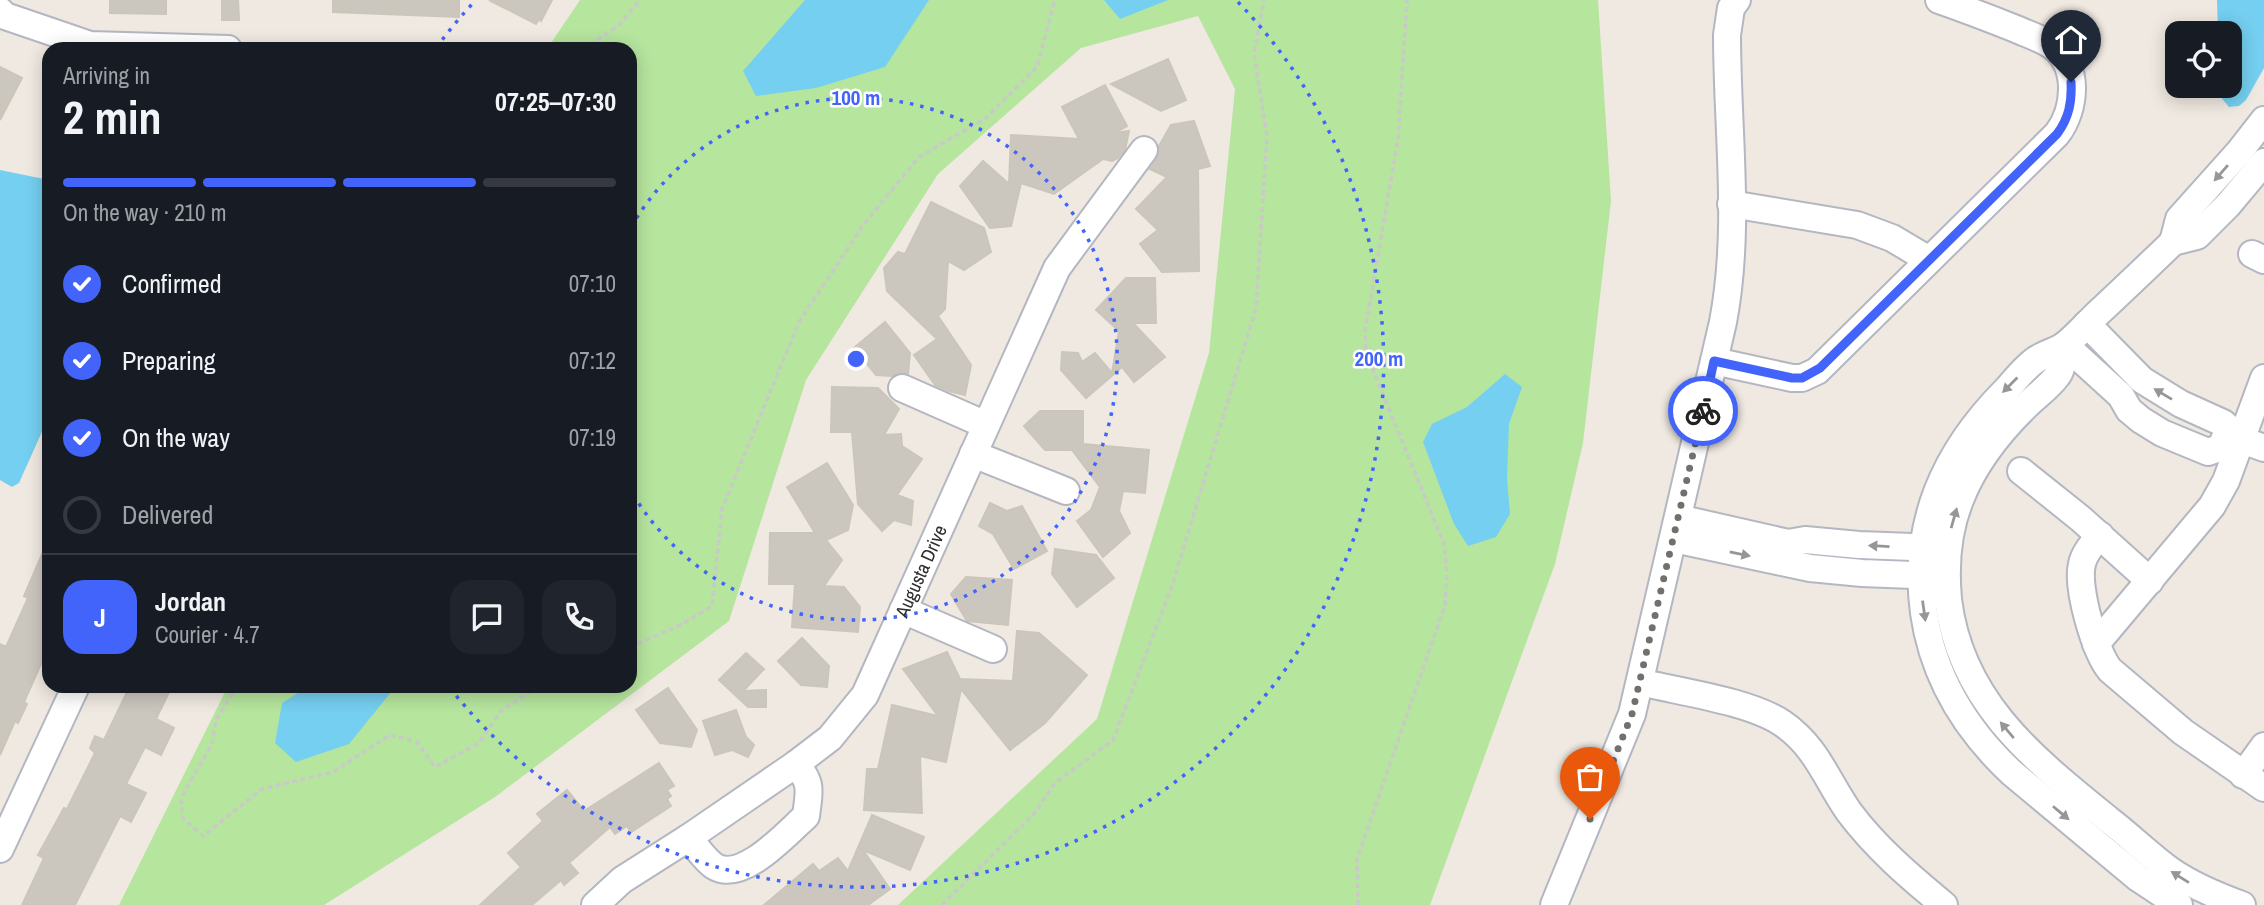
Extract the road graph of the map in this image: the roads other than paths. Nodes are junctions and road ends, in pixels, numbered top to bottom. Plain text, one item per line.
1 (1737, 0) edge
2 (1939, 0) edge
3 (0, 11) edge
4 (81, 42) edge
5 (2264, 120) edge
6 (1144, 150) dead end
7 (2264, 162) edge
8 (1731, 204) junction
9 (2173, 242) junction
10 (1929, 260) junction
11 (2087, 324) junction
12 (2065, 345) junction
13 (1714, 361) junction
14 (2264, 378) edge
15 (902, 388) dead end
16 (2121, 396) junction
17 (2192, 421) junction
18 (986, 425) junction
19 (2253, 444) edge
20 (973, 454) junction
21 (2021, 471) dead end
22 (1066, 491) dead end
23 (1678, 521) junction
24 (2100, 536) junction
25 (1935, 548) junction
26 (1934, 576) junction
27 (2150, 582) junction
28 (903, 610) junction
29 (2096, 644) junction
30 (993, 649) dead end
31 (1640, 682) junction
32 (73, 693) edge
33 (2264, 746) edge
34 (796, 764) junction
35 (2254, 781) edge
36 (688, 838) junction
37 (0, 849) edge
38 (595, 905) edge
39 (1554, 905) edge
40 (1944, 905) edge
41 (2179, 905) edge
42 (2242, 905) edge

1 - 8 street
2 - 10 street
3 - 4 street
5 -> 9 street
6 - 18 street, Augusta Drive
7 - 9 street
8 - 10 street
8 - 13 street
9 - 11 street
10 - 13 street
11 - 12 street
17 -> 11 street
12 - 16 street
12 - 25 street
13 - 23 street
14 - 19 street
15 - 18 street
16 - 17 street
16 - 19 street
17 - 19 street
18 - 20 street, Augusta Drive
19 - 27 street
20 - 22 street
20 - 28 street, Augusta Drive
21 - 24 street
25 -> 23 street
23 -> 26 street
23 - 31 street
24 - 27 street
24 - 29 street
25 - 26 street
26 -> 41 street
42 -> 26 street
27 - 29 street
28 - 30 street
28 - 34 street, Augusta Drive
29 - 35 street
31 - 39 street
31 - 40 street
32 - 37 street
33 - 35 street
34 - 36 street, Augusta Drive
34 - 36 street
36 - 38 street, Augusta Drive

